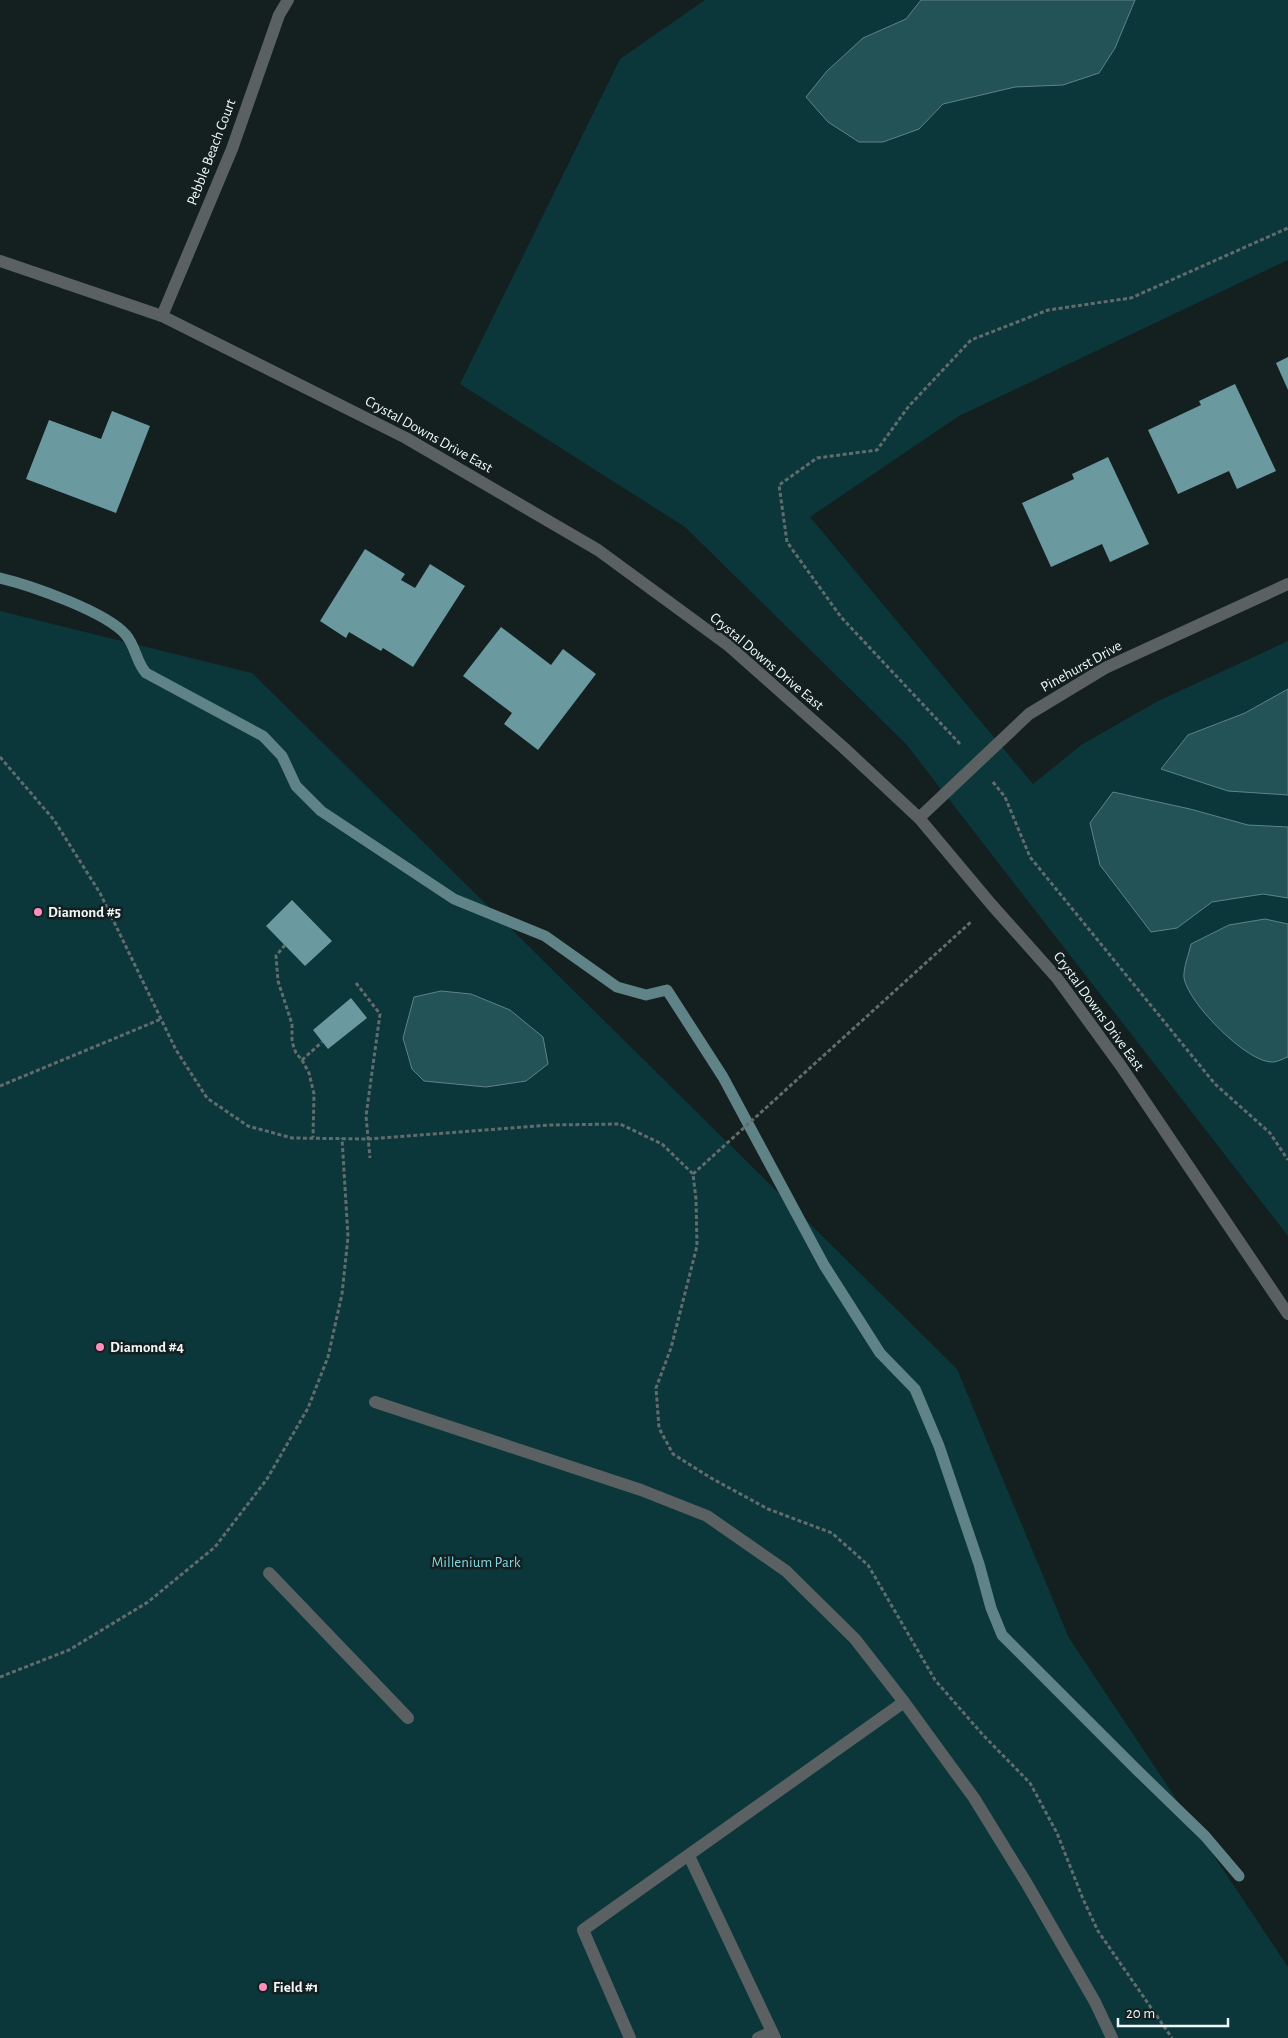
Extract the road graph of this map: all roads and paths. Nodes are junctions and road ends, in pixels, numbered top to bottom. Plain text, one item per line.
1 (288, 0) edge
2 (1288, 228) edge
3 (0, 261) edge
4 (162, 316) junction
5 (1288, 584) edge
6 (0, 757) edge
7 (978, 763) junction
8 (919, 818) junction
9 (991, 904) junction
10 (285, 945) dead end
11 (356, 983) dead end
12 (161, 1020) junction
13 (322, 1042) dead end
14 (302, 1060) junction
15 (0, 1086) edge
16 (313, 1138) junction
17 (342, 1138) junction
18 (368, 1139) junction
19 (370, 1158) dead end
20 (1288, 1160) edge
21 (693, 1174) junction
22 (1288, 1314) edge
23 (375, 1402) dead end
24 (269, 1573) dead end
25 (0, 1677) edge
26 (904, 1702) junction
27 (408, 1718) dead end
28 (689, 1856) junction
29 (773, 2035) edge
30 (630, 2038) edge
31 (758, 2038) edge
32 (1112, 2038) edge
33 (1172, 2038) edge

1 - 4 street, Pebble Beach Court
2 - 7 path
3 - 4 street, Crystal Downs Drive East
4 - 8 street, Crystal Downs Drive East
5 - 7 street, Pinehurst Drive
6 - 12 path
7 - 8 street, Pinehurst Drive
7 - 20 path
8 - 9 street, Crystal Downs Drive East
9 - 21 path
9 - 22 street, Crystal Downs Drive East
10 - 14 path
11 - 18 path
12 - 15 path
12 - 16 path
13 - 14 path
14 - 16 path
16 - 17 path
17 - 18 path
17 - 25 path
18 - 19 path
18 - 21 path
21 - 33 path
23 - 26 street
24 - 27 street
26 - 28 street
26 - 32 street
28 - 29 street
28 - 30 street
29 - 31 street

